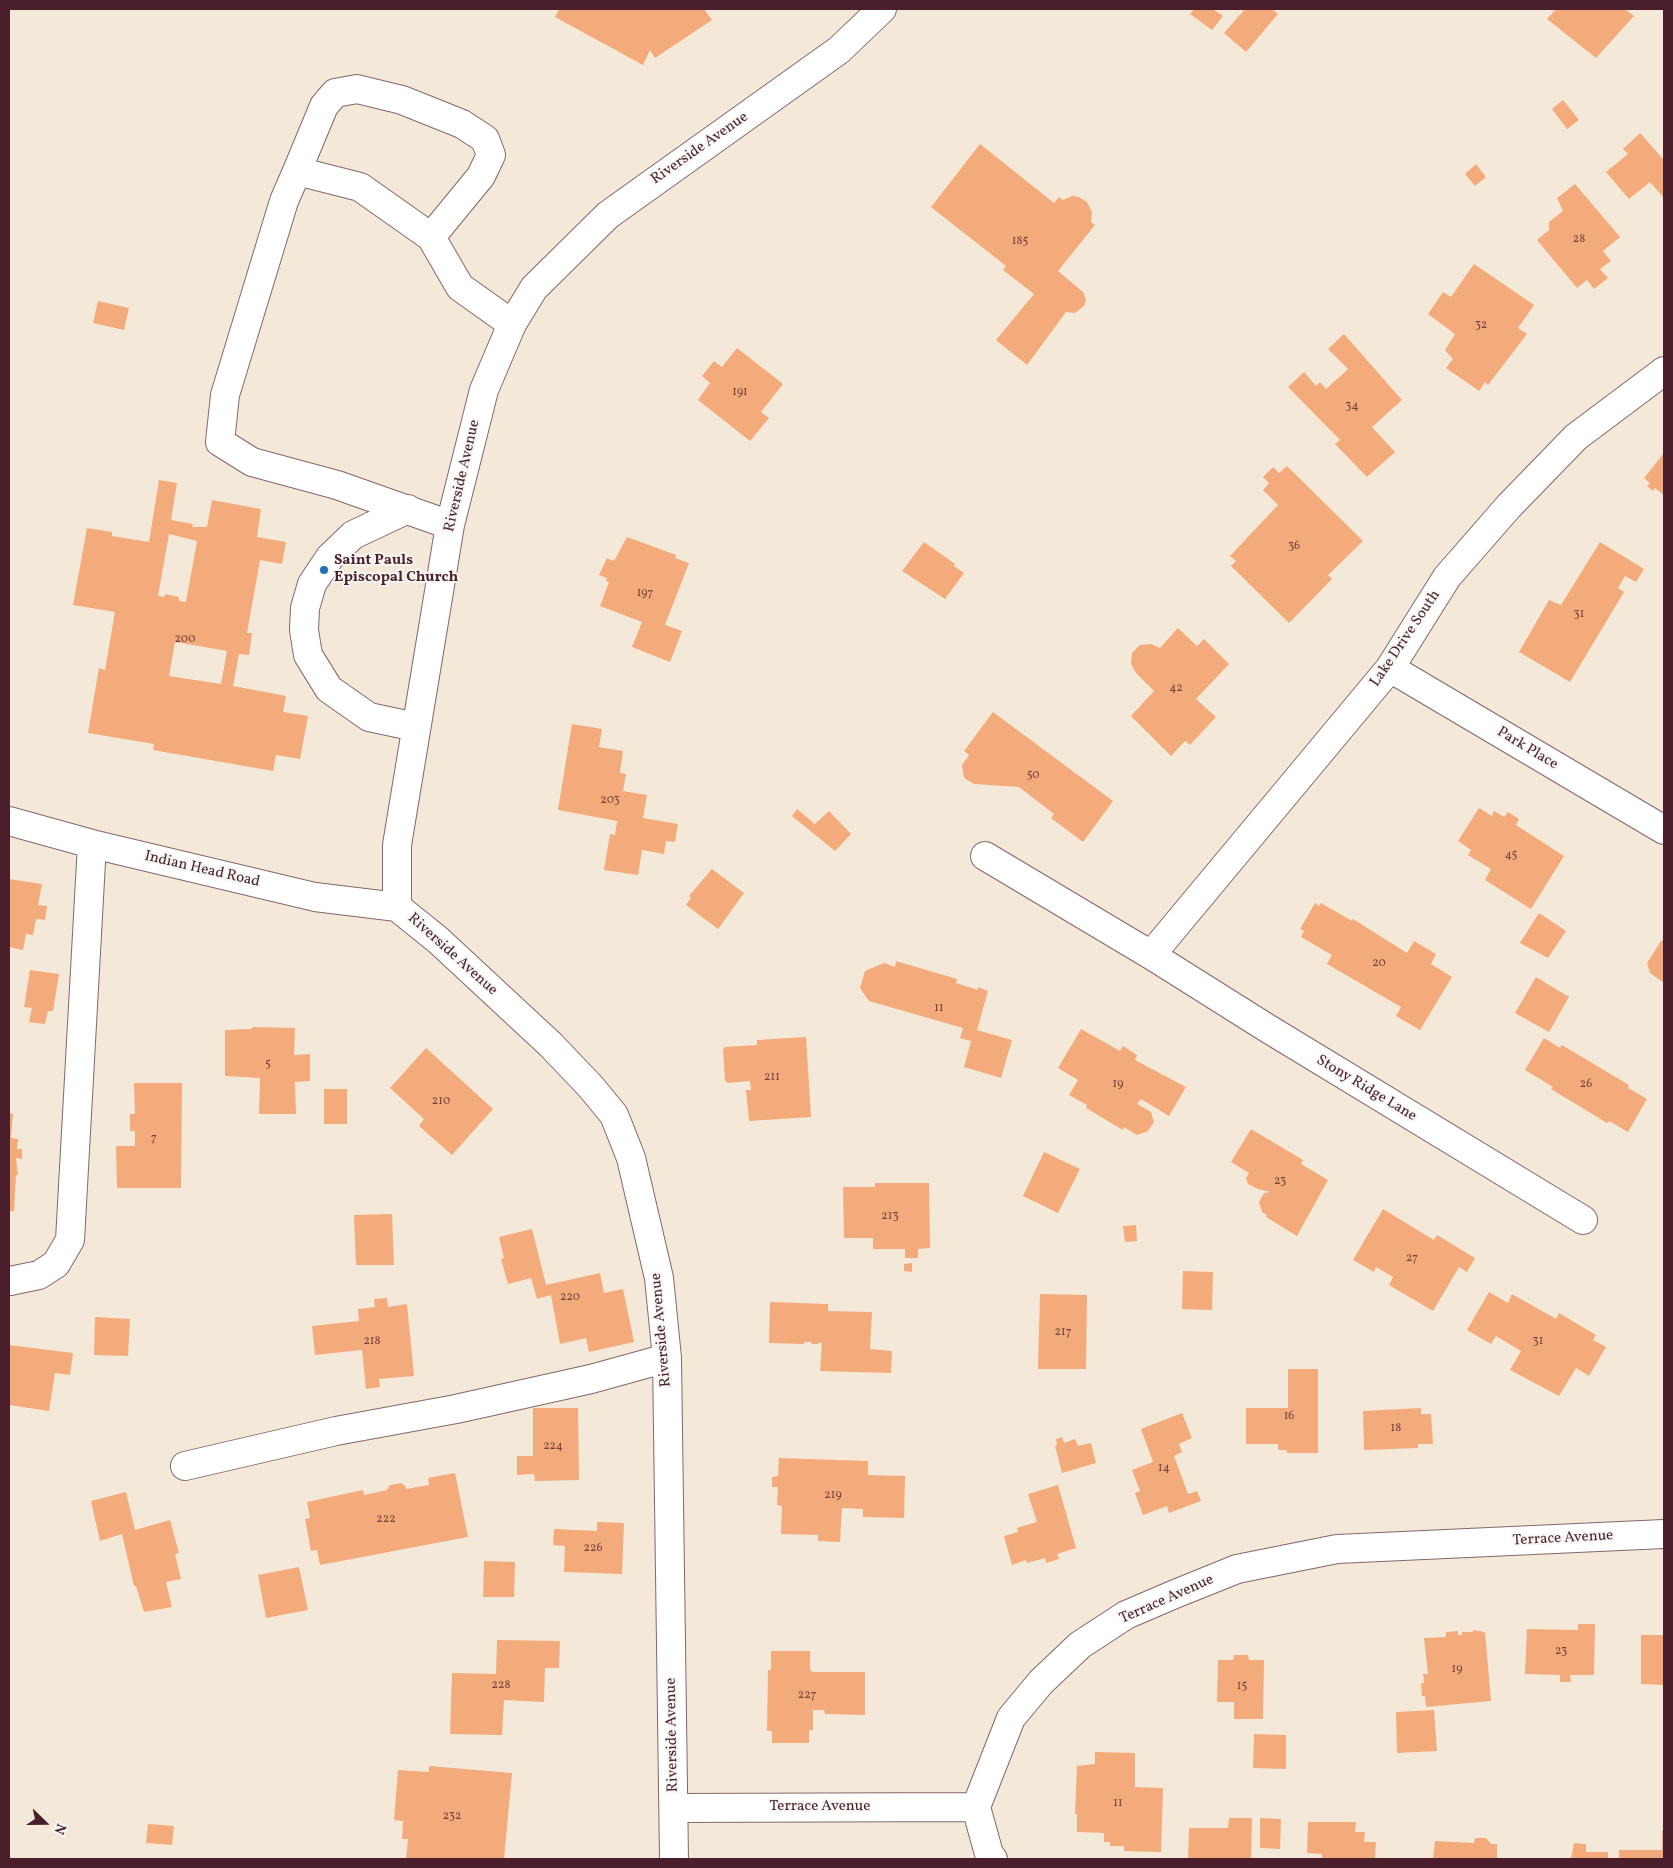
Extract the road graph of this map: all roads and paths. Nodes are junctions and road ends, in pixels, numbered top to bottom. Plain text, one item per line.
1 (882, 9) edge
2 (297, 171) junction
3 (431, 237) junction
4 (512, 324) junction
5 (1664, 372) edge
6 (408, 510) junction
7 (450, 525) junction
8 (1390, 668) junction
9 (416, 727) junction
10 (9, 821) edge
11 (1664, 830) edge
12 (92, 844) junction
13 (985, 856) dead end
14 (397, 907) junction
15 (1151, 955) junction
16 (1583, 1220) dead end
17 (10, 1281) dead end
18 (667, 1358) junction
19 (186, 1466) dead end
20 (1664, 1534) edge
21 (976, 1807) junction
22 (674, 1808) junction
23 (674, 1859) edge
24 (993, 1859) edge

1 - 4 street, Riverside Avenue
2 - 3 street
2 - 3 street
2 - 6 street
3 - 4 street
4 - 7 street, Riverside Avenue
5 - 8 street, Lake Drive South
6 - 7 street
6 - 9 street
7 - 9 street, Riverside Avenue
8 - 11 street, Park Place
8 - 15 street, Lake Drive South
9 - 14 street, Riverside Avenue
10 - 12 street, Indian Head Road
12 - 14 street, Indian Head Road
12 - 17 street
13 - 15 street, Stony Ridge Lane
14 - 18 street, Riverside Avenue
15 - 16 street, Stony Ridge Lane
18 - 19 street
18 - 22 street, Riverside Avenue
20 - 21 street, Terrace Avenue
21 - 22 street, Terrace Avenue
21 - 24 street
22 - 23 street, Riverside Avenue

